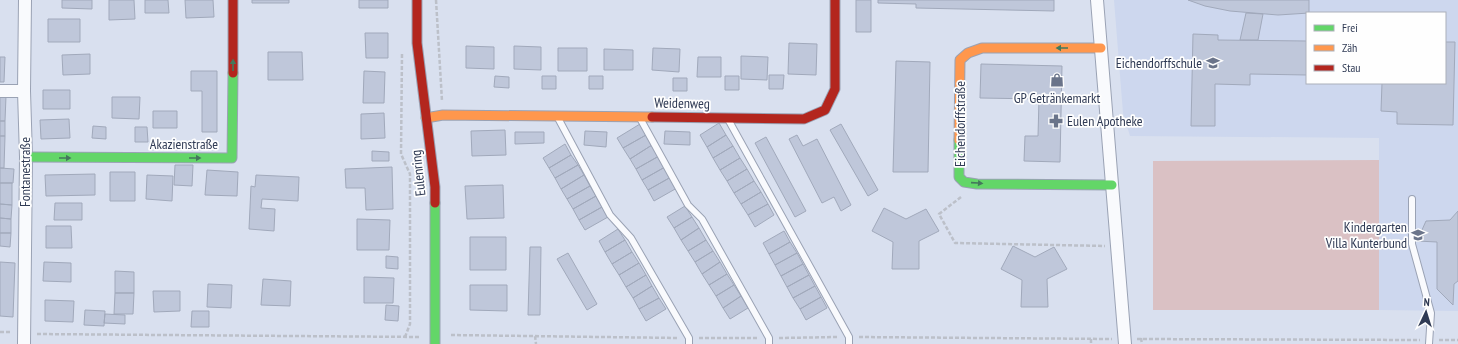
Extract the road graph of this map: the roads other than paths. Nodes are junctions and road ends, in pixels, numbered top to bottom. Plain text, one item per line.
1 (25, 0) edge
2 (233, 0) edge
3 (417, 0) edge
4 (835, 0) edge
5 (1097, 0) edge
6 (1100, 48) junction
7 (24, 91) junction
8 (0, 92) edge
9 (557, 117) junction
10 (640, 117) junction
11 (426, 118) junction
12 (728, 118) junction
13 (26, 157) junction
14 (1112, 185) junction
15 (1412, 199) dead end
16 (24, 339) edge
17 (435, 340) edge
18 (689, 341) edge
19 (769, 341) edge
20 (849, 341) edge
21 (1429, 342) edge
22 (1125, 344) edge

1 - 7 street, Fontanestraße
13 -> 2 street, Akazienstraße
3 - 11 street, Eulenring
4 - 12 street, Weidenweg
5 - 6 street
6 - 14 street
6 -> 14 street, Eichendorffstraße
7 - 8 street
7 - 13 street, Fontanestraße
9 - 10 street, Weidenweg
9 - 11 street, Weidenweg
9 - 18 lane
10 - 12 street, Weidenweg
10 - 19 lane
11 - 17 street, Eulenring
12 - 20 lane
13 - 16 street, Fontanestraße
14 - 22 street
15 - 21 lane

